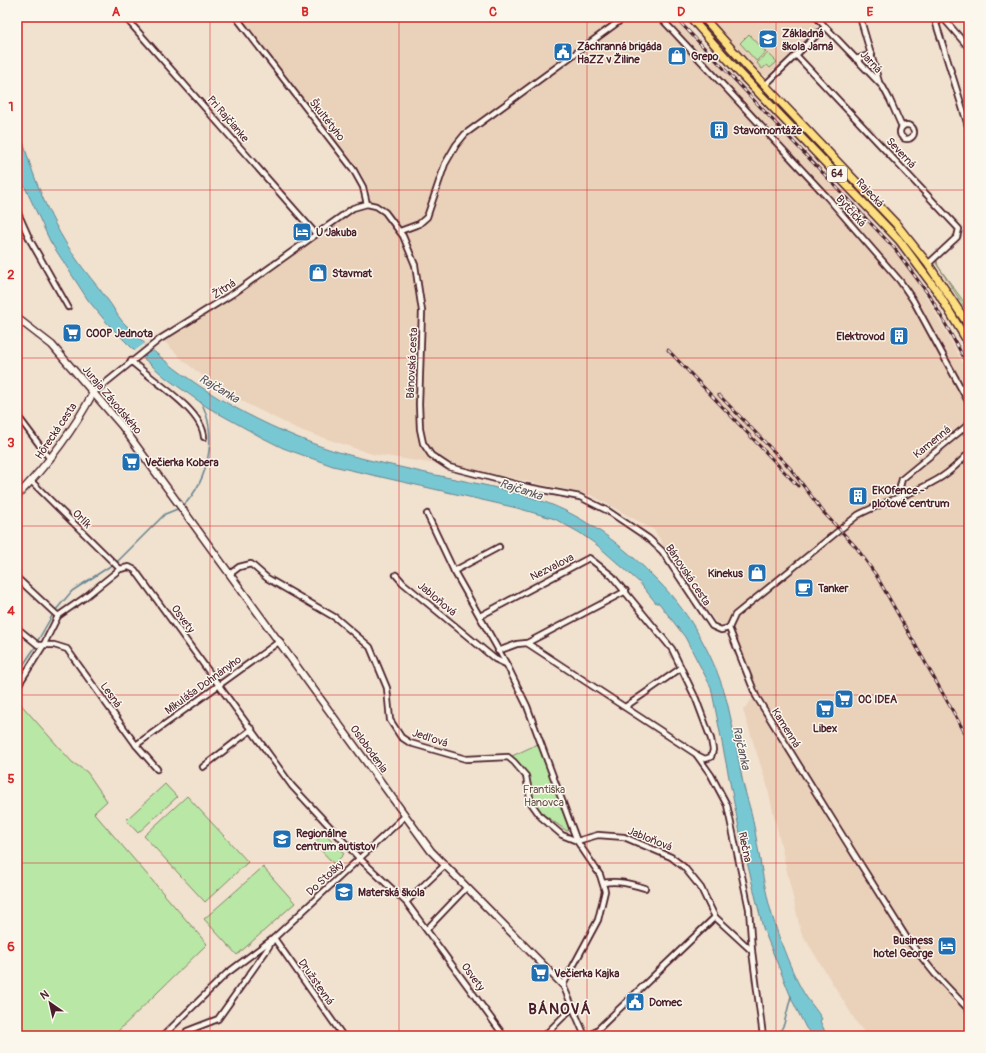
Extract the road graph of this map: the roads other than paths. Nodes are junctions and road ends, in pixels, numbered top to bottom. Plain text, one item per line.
1 (125, 17) edge
2 (236, 17) edge
3 (624, 17) edge
4 (660, 17) edge
5 (690, 17) edge
6 (703, 17) edge
7 (816, 17) edge
8 (860, 17) edge
9 (946, 18) edge
10 (935, 20) edge
11 (825, 27) junction
12 (969, 48) edge
13 (872, 54) junction
14 (796, 55) junction
15 (856, 59) junction
16 (879, 84) junction
17 (764, 85) junction
18 (902, 127) dead end
19 (969, 129) edge
20 (367, 204) junction
21 (17, 211) edge
22 (400, 231) junction
23 (316, 234) junction
24 (928, 264) junction
25 (68, 307) dead end
26 (17, 318) edge
27 (968, 324) edge
28 (969, 344) edge
29 (133, 360) junction
30 (93, 393) junction
31 (969, 403) edge
32 (17, 415) edge
33 (969, 424) edge
34 (204, 437) dead end
35 (969, 453) edge
36 (50, 459) junction
37 (31, 481) junction
38 (902, 495) junction
39 (17, 496) edge
40 (182, 507) joint
41 (427, 514) dead end
42 (499, 547) dead end
43 (116, 565) junction
44 (454, 571) junction
45 (230, 574) junction
46 (396, 574) dead end
47 (17, 578) edge
48 (626, 591) junction
49 (55, 613) junction
50 (480, 616) junction
51 (17, 628) edge
52 (729, 628) junction
53 (280, 641) junction
54 (527, 643) junction
55 (38, 645) junction
56 (498, 651) junction
57 (507, 665) junction
58 (681, 668) junction
59 (220, 684) junction
60 (17, 687) edge
61 (625, 708) junction
62 (252, 730) junction
63 (136, 745) junction
64 (696, 754) junction
65 (203, 767) dead end
66 (157, 770) dead end
67 (405, 816) junction
68 (577, 841) junction
69 (359, 858) junction
70 (444, 866) junction
71 (603, 883) junction
72 (466, 888) junction
73 (645, 888) dead end
74 (406, 902) junction
75 (715, 917) junction
76 (427, 928) junction
77 (274, 938) junction
78 (752, 951) junction
79 (563, 985) junction
80 (572, 1008) junction
81 (969, 1010) edge
82 (187, 1031) dead end
83 (163, 1036) edge
84 (343, 1036) edge
85 (504, 1036) edge
86 (544, 1036) edge
87 (585, 1036) edge
88 (591, 1036) edge
89 (763, 1036) edge

1 - 23 street, Pri Rajčianke
2 - 20 street, Škultétyho
3 - 22 street
4 - 31 street, Bytčická
5 - 28 main road, Rajecká / 64
6 - 17 main road, Rajecká / 64
7 - 11 street, Jarná
8 - 13 street
9 - 10 street
9 - 12 street
10 - 19 street
11 - 14 street
11 - 15 street, Jarná
13 - 15 street
13 - 16 street
14 - 17 street
14 - 24 street, Severná
15 - 16 street, Jarná
16 - 18 street, Jarná
17 - 24 main road, Rajecká / 64
20 - 22 street
20 - 23 street, Žitná
21 - 25 street
22 - 52 street, Bánovská cesta
23 - 29 street, Žitná
24 - 27 main road, Rajecká / 64
26 - 30 street, Juraja Závodského
29 - 30 street, Žitná
29 - 34 street
30 - 36 street, Hôrecká cesta
30 - 40 street, Juraja Závodského
32 - 36 street
33 - 38 street, Kamenná
35 - 38 street
36 - 37 street, Hôrecká cesta
37 - 39 street, Hôrecká cesta
37 - 43 street, Orlík
38 - 52 street
40 - 45 street, Oslobodenia
41 - 44 street, Jabloňová
42 - 44 street
43 - 49 street
43 - 59 street, Osvety
44 - 50 street, Jabloňová
45 - 53 street, Oslobodenia
45 - 68 street, Jedľová
46 - 57 street, Jabloňová
47 - 49 street
48 - 50 street, Nezvalova
48 - 54 street
48 - 58 street
49 - 55 street
50 - 56 street, Jabloňová
51 - 55 street
52 - 81 street, Kamenná
53 - 59 street, Mikuláša Dohnányho
53 - 67 street, Oslobodenia
54 - 56 street
54 - 61 street, Riečna
55 - 60 street
55 - 63 street, Lesná
56 - 57 street, Jabloňová
57 - 68 street, Jabloňová
58 - 61 street
58 - 64 street
59 - 62 street, Osvety
59 - 63 street, Mikuláša Dohnányho
61 - 64 street, Riečna
62 - 65 street
62 - 69 street, Osvety
63 - 66 street, Lesná
64 - 78 street, Riečna
67 - 69 street, Do Stošky
67 - 70 street, Oslobodenia
68 - 71 street
68 - 75 street, Jabloňová
69 - 74 street, Osvety
69 - 77 street, Do Stošky
70 - 72 street, Oslobodenia
70 - 74 street
71 - 73 street
71 - 79 street
72 - 76 street
72 - 79 street, Oslobodenia
74 - 76 street, Osvety
75 - 78 street, Jabloňová
75 - 88 street
76 - 85 street, Osvety
77 - 82 street, Do Stošky
77 - 83 street, Do Stošky
77 - 84 street, Družstevná
78 - 89 street
79 - 80 street
80 - 86 street
80 - 87 street

